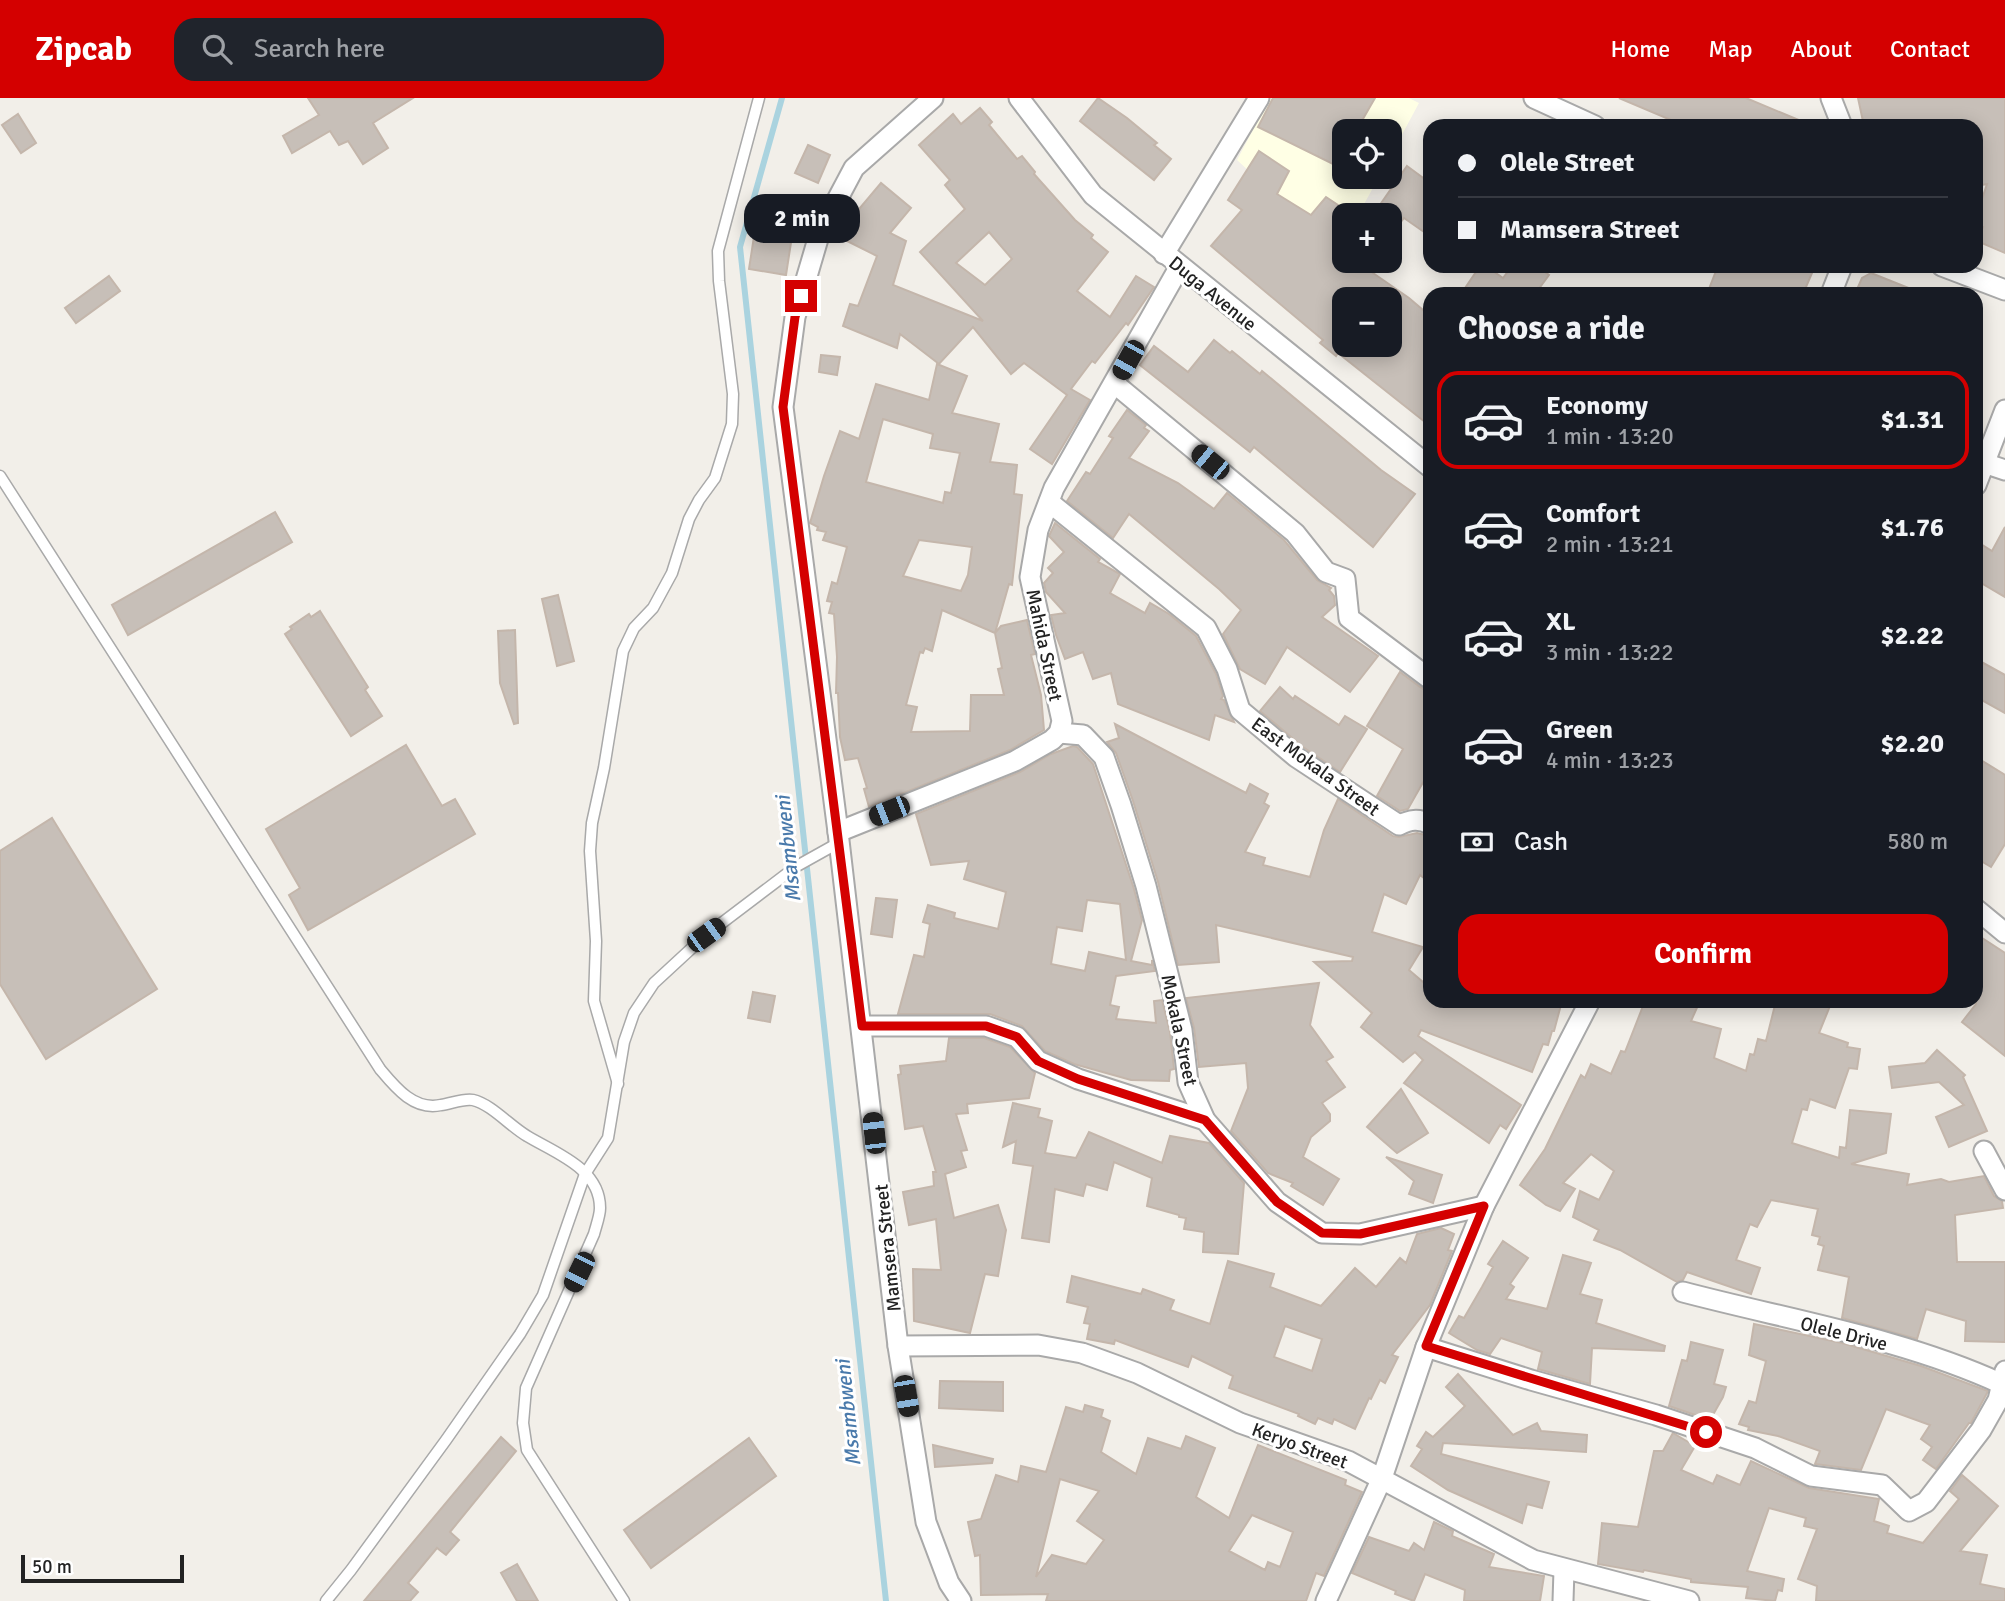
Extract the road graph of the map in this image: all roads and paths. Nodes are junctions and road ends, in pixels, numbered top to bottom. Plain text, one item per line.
1 (760, 98) edge
2 (933, 98) edge
3 (1019, 98) edge
4 (1259, 98) edge
5 (1534, 98) edge
6 (1831, 98) edge
7 (1580, 119) edge
8 (1839, 119) edge
9 (1164, 254) junction
10 (1180, 266) junction
11 (1960, 273) edge
12 (2005, 290) edge
13 (1115, 384) junction
14 (2005, 410) edge
15 (1423, 461) edge
16 (1984, 463) joint
17 (2005, 470) edge
18 (0, 476) edge
19 (1049, 502) junction
20 (1423, 674) edge
21 (1059, 733) junction
22 (1423, 820) edge
23 (839, 837) junction
24 (1983, 915) edge
25 (2005, 933) edge
26 (1586, 1008) edge
27 (862, 1026) junction
28 (618, 1084) junction
29 (1205, 1120) junction
30 (1984, 1151) dead end
31 (585, 1174) junction
32 (2005, 1189) edge
33 (1484, 1206) junction
34 (1683, 1292) dead end
35 (898, 1346) junction
36 (1426, 1346) junction
37 (2004, 1378) edge
38 (1382, 1478) junction
39 (1564, 1570) junction
40 (326, 1601) edge
41 (624, 1601) edge
42 (961, 1601) edge
43 (1325, 1601) edge
44 (1563, 1601) edge
45 (1689, 1601) edge

1 - 28 lane
2 - 23 street, Mamsera Street
3 - 9 street, Duga Avenue
4 - 9 street
5 - 7 street
6 - 8 street
9 - 10 street, Duga Avenue
10 - 13 street, Mahida Street
10 - 15 street, Duga Avenue
11 - 12 street
13 - 19 street, Mahida Street
13 - 20 street
14 - 16 street
16 - 17 street
18 - 31 lane
19 - 21 street, Mahida Street
19 - 22 street, East Mokala Street
21 - 23 street
21 - 29 street, Mokala Street
23 - 27 street, Mamsera Street
23 - 28 lane
24 - 25 street
26 - 33 street
27 - 29 street
27 - 35 street, Mamsera Street
28 - 31 lane
29 - 33 street, Mokala Street
30 - 32 street
31 - 40 lane
31 - 41 lane
33 - 36 street
34 - 37 street, Olele Drive
35 - 38 street, Keryo Street
35 - 42 street, Mamsera Street
36 - 37 street
36 - 38 street
38 - 39 street, Keryo Street
38 - 43 street
39 - 44 street
39 - 45 street, Keryo Street

